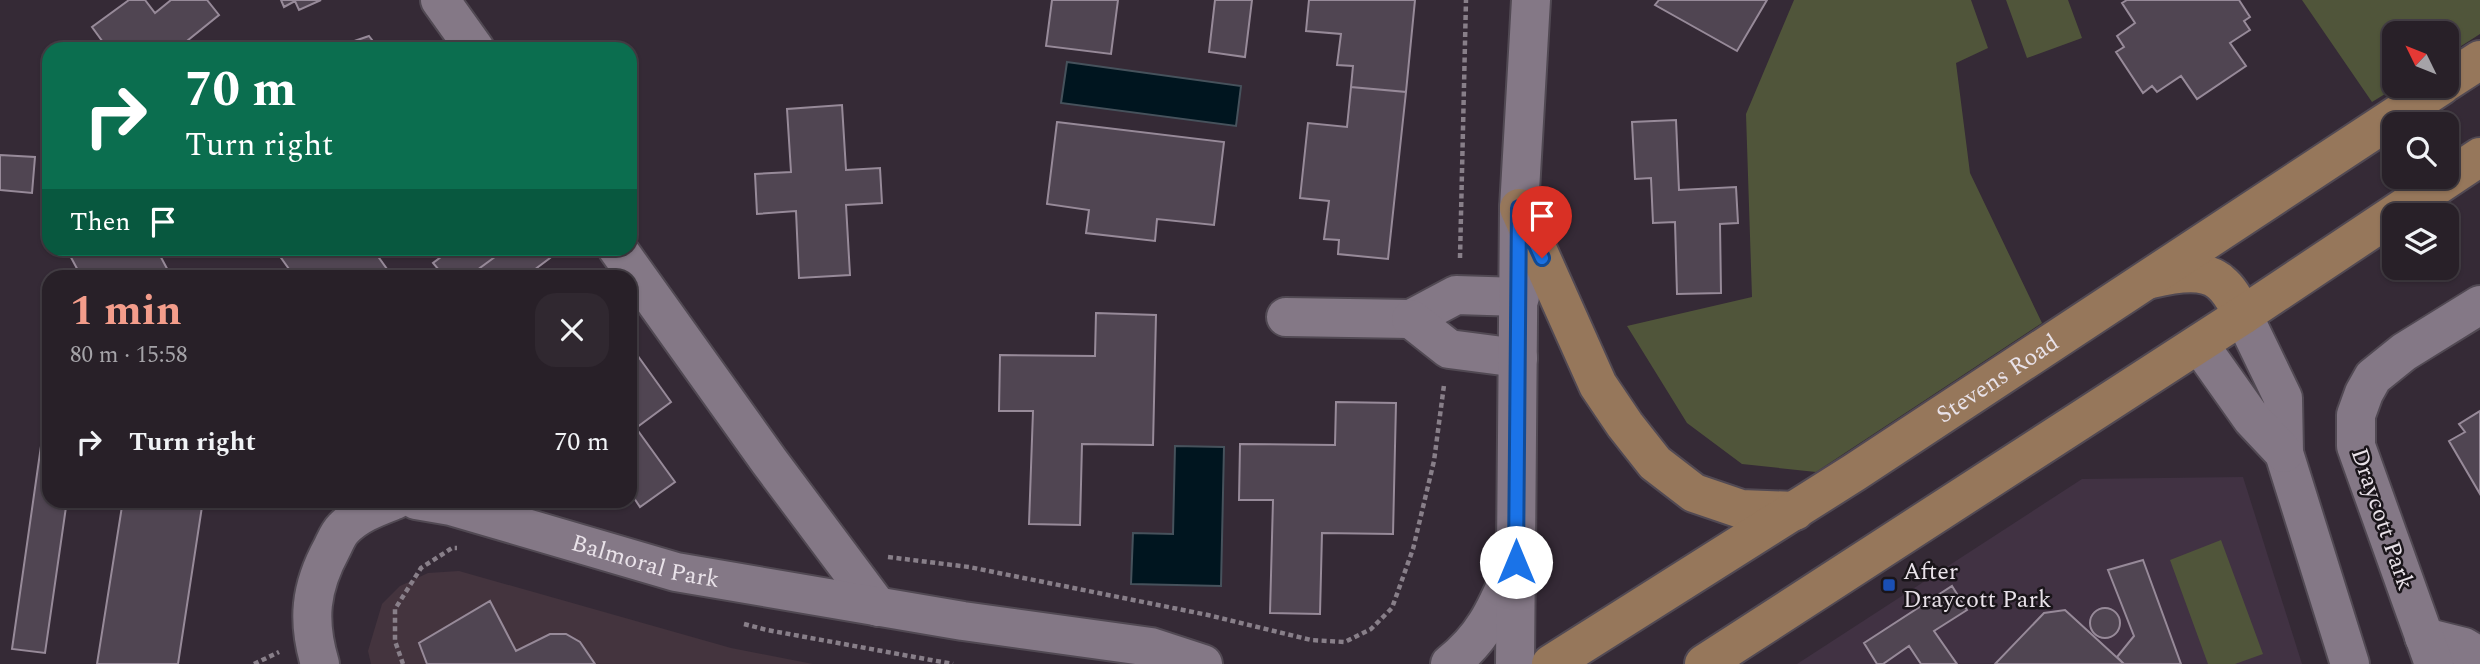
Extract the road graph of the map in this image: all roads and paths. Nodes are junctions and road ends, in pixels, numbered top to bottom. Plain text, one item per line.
1 (439, 0) edge
2 (1531, 0) edge
3 (470, 42) edge
4 (2480, 60) edge
5 (2459, 74) edge
6 (2423, 98) edge
7 (2480, 157) edge
8 (1519, 208) junction
9 (637, 276) edge
10 (2142, 282) junction
11 (1520, 296) junction
12 (2480, 305) edge
13 (2243, 315) junction
14 (1286, 317) dead end
15 (1411, 319) junction
16 (2199, 344) junction
17 (1518, 358) junction
18 (2284, 453) junction
19 (374, 508) edge
20 (458, 508) edge
21 (1795, 511) junction
22 (464, 547) dead end
23 (836, 551) junction
24 (1516, 562) junction
25 (878, 607) junction
26 (1392, 608) dead end
27 (741, 623) dead end
28 (281, 651) dead end
29 (2429, 651) edge
30 (2480, 657) edge
31 (254, 664) edge
32 (320, 664) edge
33 (403, 664) edge
34 (953, 664) edge
35 (1203, 664) edge
36 (1450, 664) edge
37 (1515, 664) edge
38 (1551, 664) edge
39 (1704, 664) edge
40 (2350, 664) edge

1 - 3 street
2 - 8 street
4 - 5 main road
6 - 10 main road, Stevens Road
7 - 13 main road
8 - 11 street
8 - 21 main road
9 - 23 street
10 - 13 main road
10 - 21 main road, Stevens Road
11 - 15 street
11 - 17 street
12 - 29 street, Draycott Park
13 - 16 main road
13 - 18 street
14 - 15 street
15 - 17 street
16 - 18 street
16 - 39 main road
17 - 24 street
18 - 40 street
19 - 32 street
20 - 25 street, Balmoral Park
21 - 38 main road, Stevens Road
22 - 33 path
23 - 25 street
23 - 26 path
24 - 36 street
24 - 37 street
25 - 35 street, Balmoral Park
27 - 34 path
28 - 31 path
29 - 30 street

